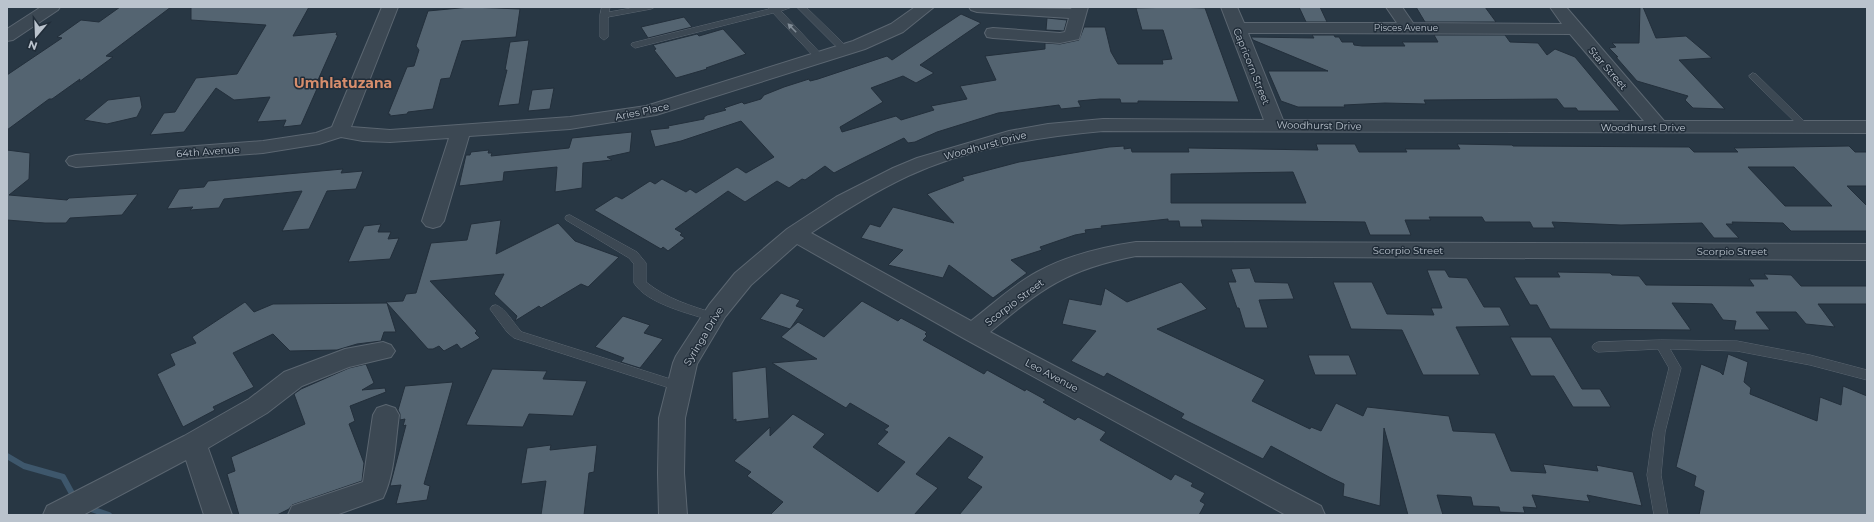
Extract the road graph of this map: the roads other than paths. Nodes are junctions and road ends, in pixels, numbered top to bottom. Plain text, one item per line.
1 (52, 7) edge
2 (390, 7) edge
3 (651, 7) edge
4 (788, 7) edge
5 (802, 7) edge
6 (926, 7) edge
7 (977, 7) edge
8 (1229, 7) edge
9 (1394, 7) edge
10 (1558, 7) edge
11 (773, 9) edge
12 (605, 11) edge
13 (1080, 11) edge
14 (1237, 28) junction
15 (1408, 28) junction
16 (1575, 29) junction
17 (993, 33) dead end
18 (7, 36) edge
19 (604, 37) dead end
20 (635, 45) dead end
21 (844, 50) junction
22 (820, 58) junction
23 (1753, 76) dead end
24 (1276, 125) junction
25 (1658, 127) junction
26 (1805, 127) junction
27 (1867, 127) edge
28 (461, 130) junction
29 (340, 132) junction
30 (76, 161) dead end
31 (570, 218) dead end
32 (433, 221) dead end
33 (795, 234) junction
34 (1867, 252) edge
35 (496, 308) dead end
36 (713, 316) junction
37 (973, 332) junction
38 (1661, 344) junction
39 (1598, 347) dead end
40 (384, 351) dead end
41 (1867, 375) edge
42 (679, 386) junction
43 (386, 415) dead end
44 (193, 444) junction
45 (57, 515) edge
46 (218, 515) edge
47 (302, 515) edge
48 (673, 515) edge
49 (1311, 515) edge
50 (1660, 515) edge

1 - 18 street
2 - 29 street
3 - 12 lane
4 - 11 lane
5 - 21 lane
6 - 21 street, Aries Place
7 - 13 street
8 - 14 street, Capricorn Street
9 - 15 street
10 - 16 street, Star Street
11 - 20 lane
22 -> 11 lane
12 - 19 lane
13 - 17 street
14 - 15 street, Pisces Avenue
14 - 24 street, Capricorn Street
15 - 16 street, Pisces Avenue
16 - 25 street, Star Street
21 - 22 street, Aries Place
22 - 28 street, Aries Place
23 - 26 lane
24 - 25 street, Woodhurst Drive
24 - 33 street, Woodhurst Drive
25 - 26 street, Woodhurst Drive
26 - 27 street, Woodhurst Drive
28 - 29 street, Aries Place
28 - 32 street
29 - 30 street, 64th Avenue
31 - 36 lane
33 - 36 street, Syringa Drive
33 - 37 street, Leo Avenue
34 - 37 street, Scorpio Street
35 - 42 lane
36 - 42 street, Syringa Drive
37 - 49 street, Leo Avenue
38 - 39 lane
38 - 41 lane
38 - 50 lane
40 - 44 street
42 - 48 street, Syringa Drive
43 - 47 street
44 - 45 street
44 - 46 street

